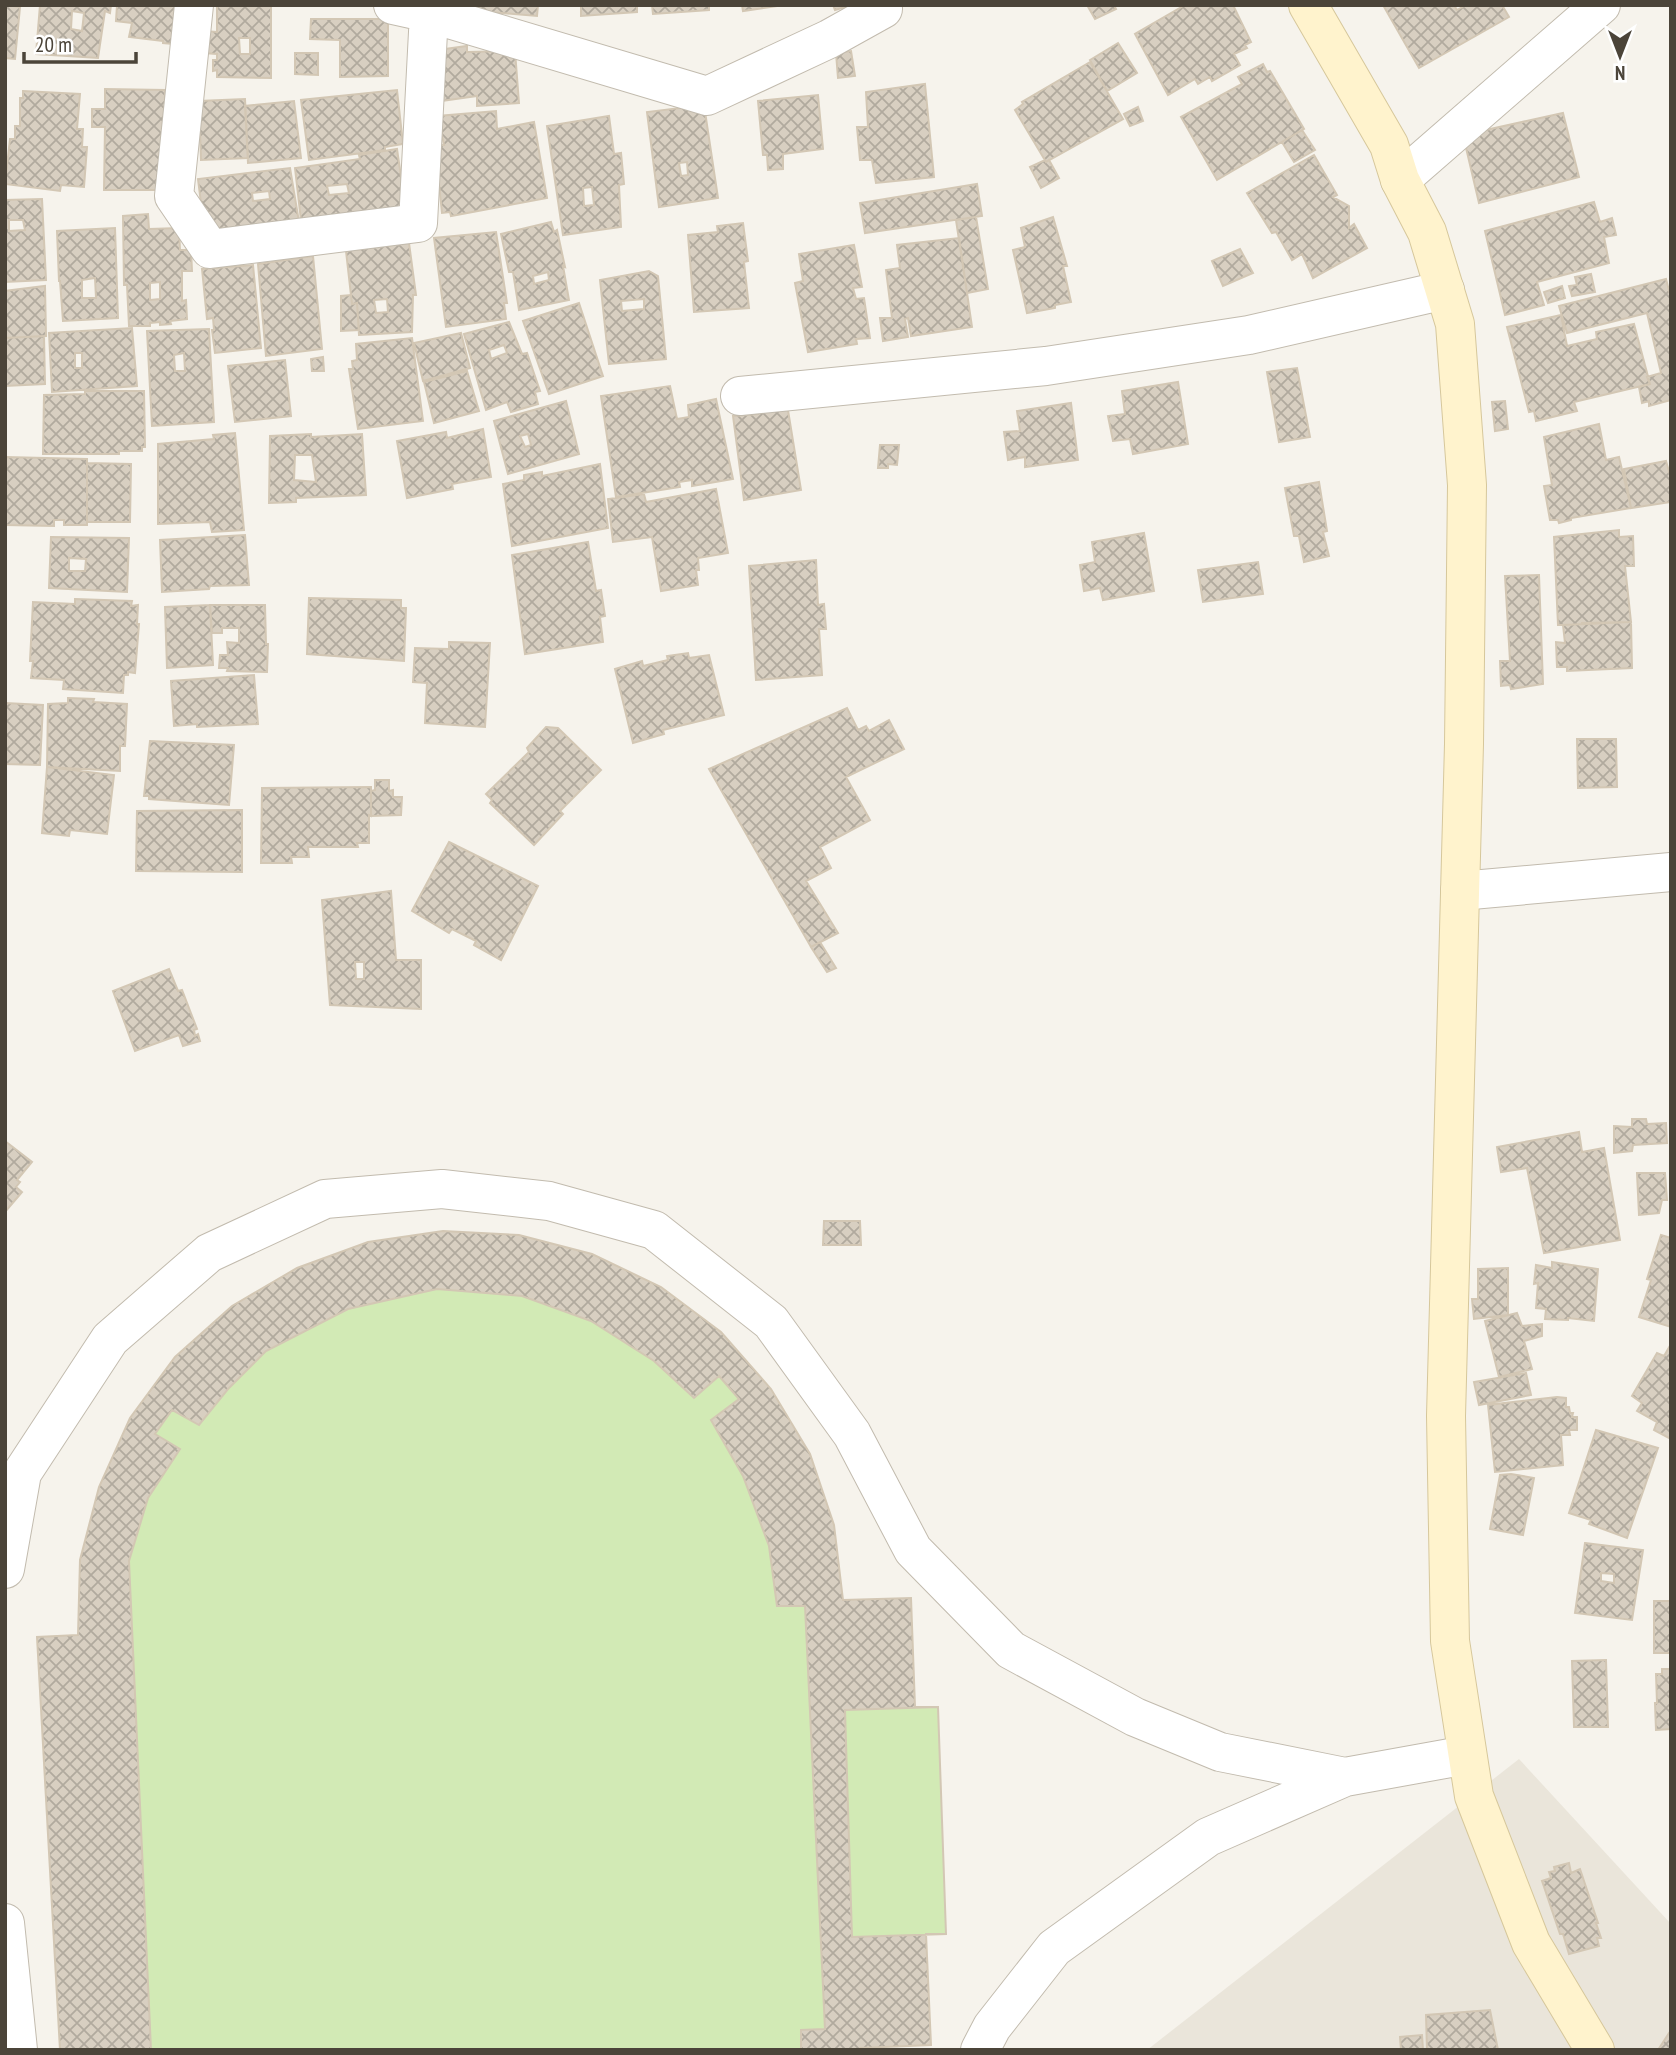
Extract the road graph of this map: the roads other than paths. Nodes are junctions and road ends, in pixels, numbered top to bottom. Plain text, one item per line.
1 (194, 5) edge
2 (882, 5) edge
3 (1308, 5) edge
4 (1601, 5) edge
5 (411, 9) edge
6 (1401, 180) junction
7 (1445, 290) junction
8 (740, 396) dead end
9 (1671, 872) edge
10 (1460, 891) junction
11 (5, 1569) edge
12 (1467, 1755) junction
13 (1345, 1777) junction
14 (5, 1923) edge
15 (19, 2050) edge
16 (980, 2050) edge
17 (1595, 2050) edge

1 - 5 street
2 - 5 street
3 - 6 main road
4 - 6 street
6 - 7 main road
7 - 8 street
7 - 10 main road
9 - 10 street
10 - 12 main road
11 - 13 street
12 - 13 street
12 - 17 main road
13 - 16 street
14 - 15 street

